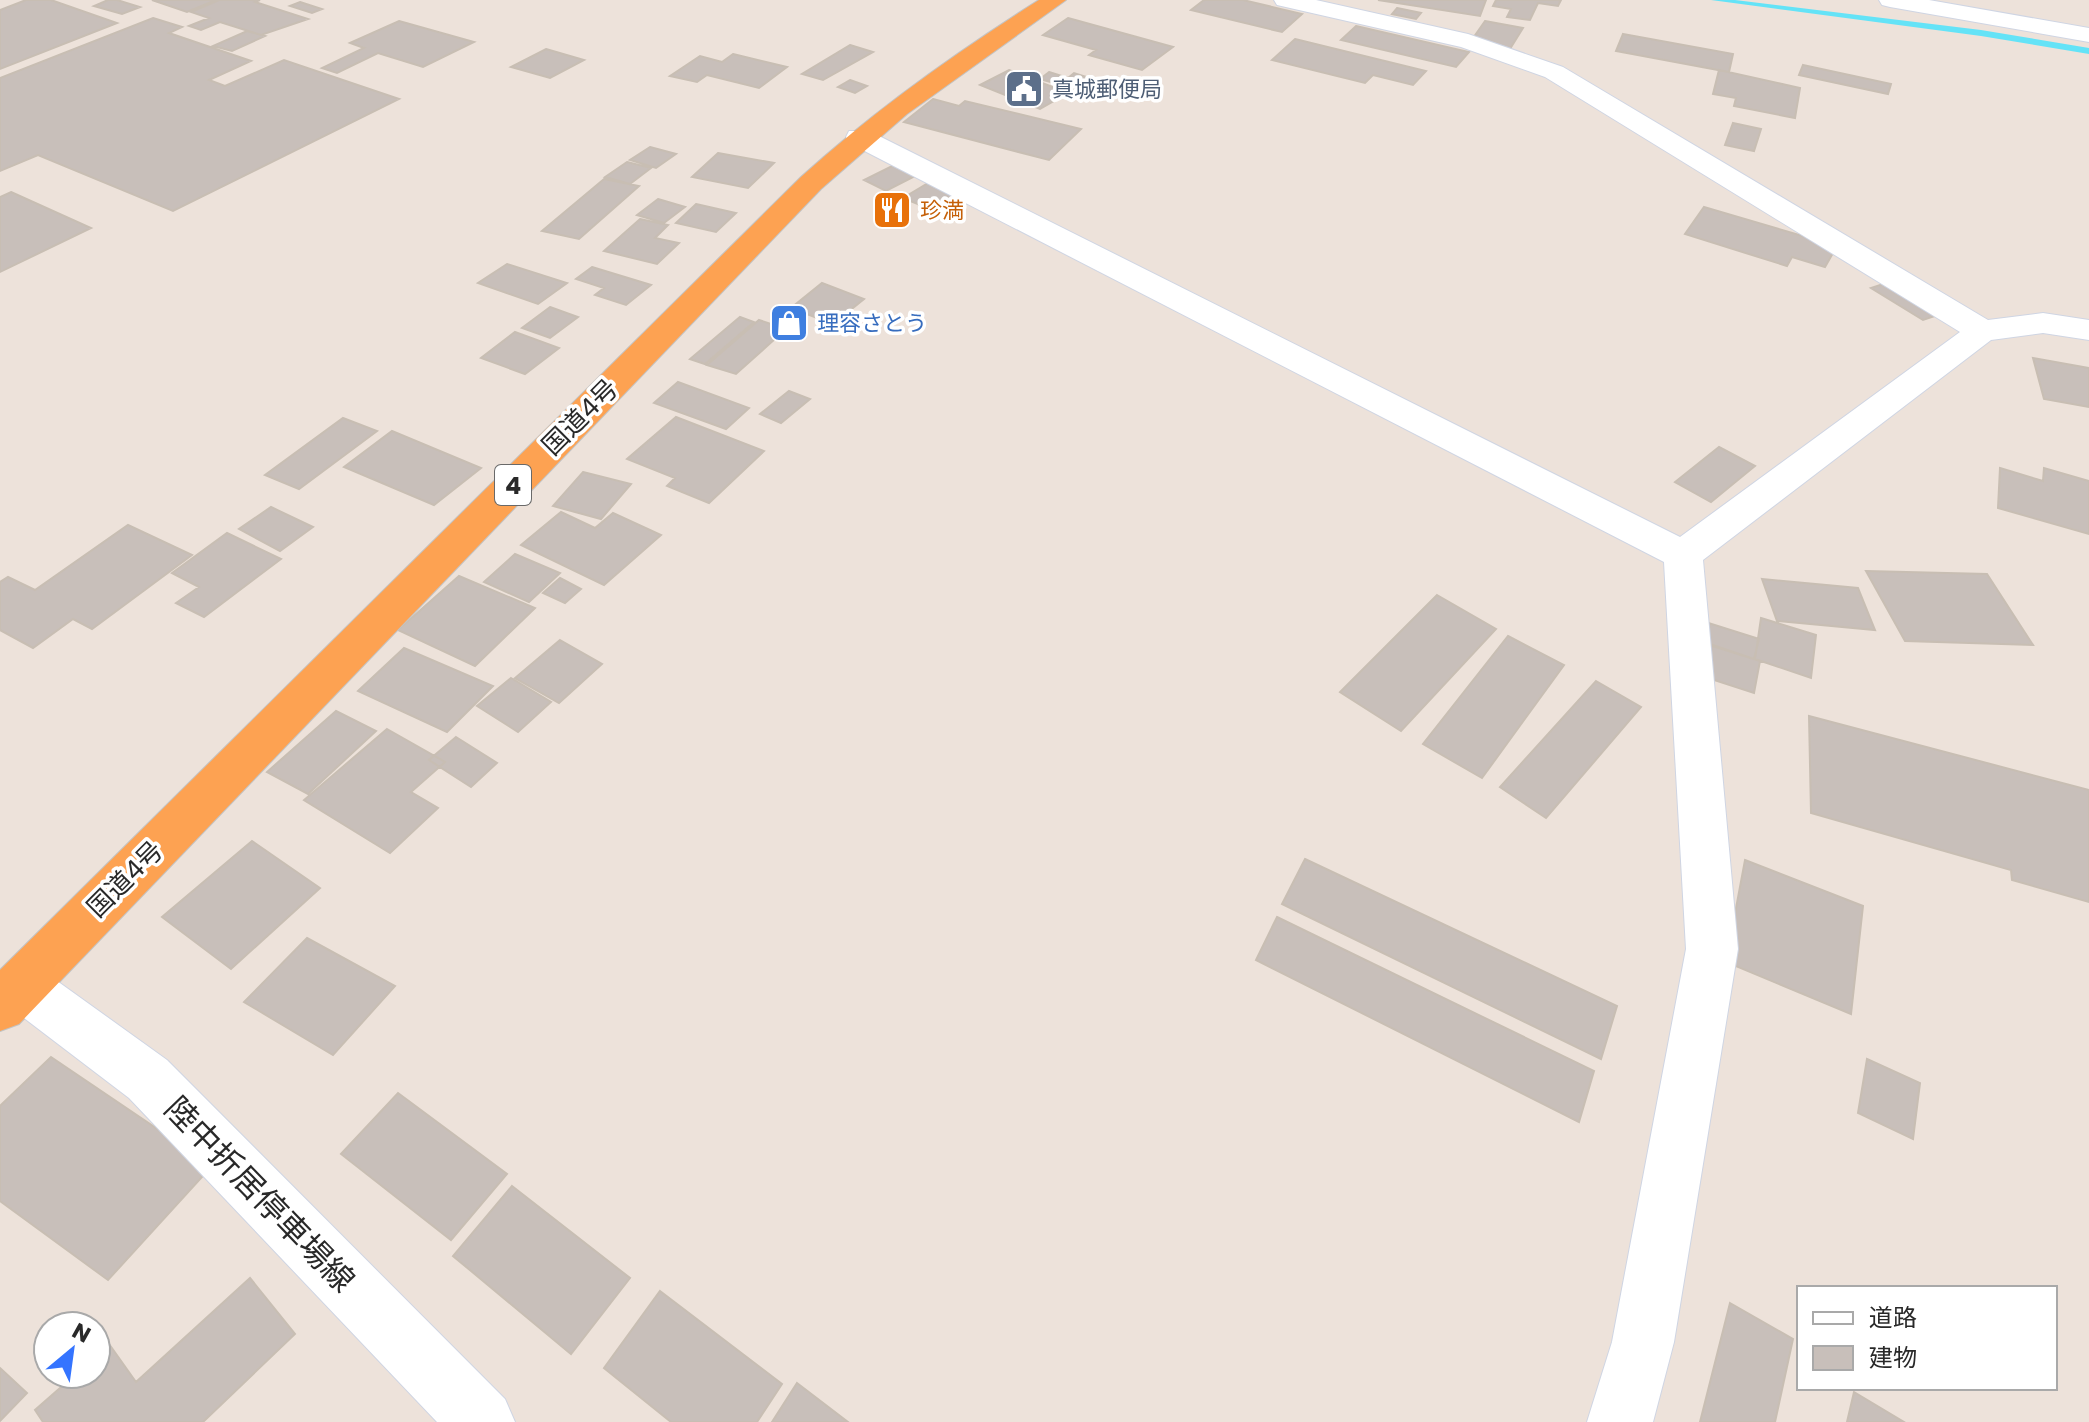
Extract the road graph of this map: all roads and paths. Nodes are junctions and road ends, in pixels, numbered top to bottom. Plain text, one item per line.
1 (1055, 0) edge
2 (1285, 0) edge
3 (1890, 0) edge
4 (2089, 35) edge
5 (859, 137) junction
6 (2089, 330) edge
7 (1982, 331) junction
8 (1683, 555) junction
9 (10, 995) edge
10 (482, 1422) edge
11 (1620, 1422) edge

1 - 5 highway, 国道4号 / 4
2 - 7 street
3 - 4 street
5 - 8 street
5 - 9 highway, 国道4号 / 4
6 - 7 street
7 - 8 street
8 - 11 street
9 - 10 street, 陸中折居停車場線

